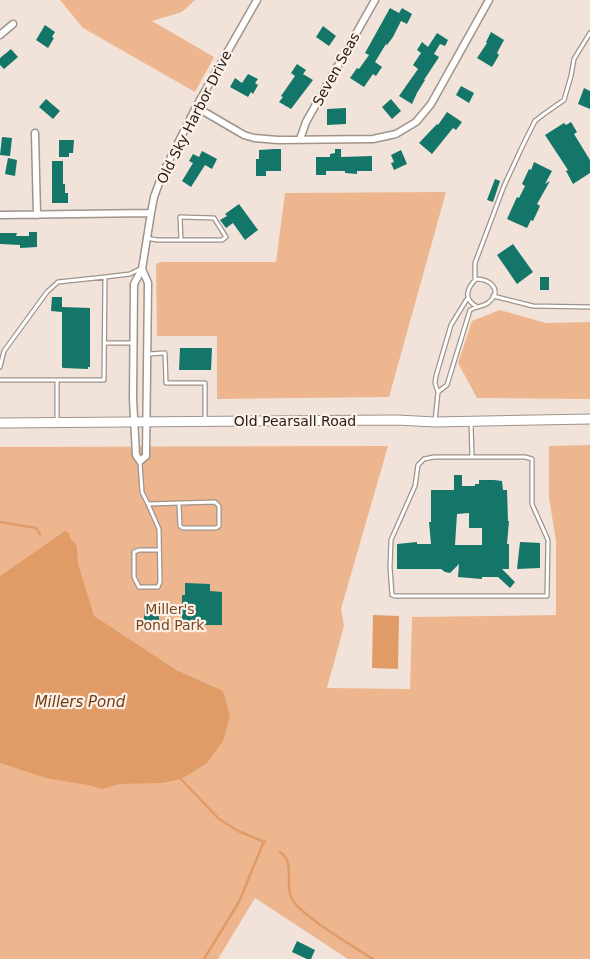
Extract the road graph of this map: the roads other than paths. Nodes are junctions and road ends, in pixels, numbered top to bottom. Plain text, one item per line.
1 (257, 0) edge
2 (374, 0) edge
3 (489, 0) edge
4 (13, 24) dead end
5 (590, 33) edge
6 (0, 35) edge
7 (196, 107) junction
8 (35, 134) dead end
9 (300, 139) junction
10 (151, 213) junction
11 (0, 215) edge
12 (37, 215) junction
13 (146, 238) junction
14 (180, 240) junction
15 (142, 268) junction
16 (104, 277) junction
17 (475, 280) junction
18 (493, 296) junction
19 (468, 299) junction
20 (476, 306) junction
21 (590, 307) edge
22 (105, 343) junction
23 (134, 343) junction
24 (148, 354) junction
25 (0, 367) edge
26 (0, 380) edge
27 (56, 380) junction
28 (438, 392) junction
29 (590, 419) edge
30 (135, 421) junction
31 (148, 421) junction
32 (205, 421) junction
33 (471, 421) junction
34 (57, 422) junction
35 (435, 422) junction
36 (0, 423) edge
37 (472, 457) junction
38 (140, 461) junction
39 (148, 504) junction
40 (179, 504) junction
41 (159, 550) junction

1 - 7 street, Old Sky Harbor Drive
2 - 9 street, Seven Seas
3 - 9 street
4 - 6 street
5 - 17 lane
7 - 9 street
7 - 10 street, Old Sky Harbor Drive
8 - 12 street
10 - 12 street
10 - 13 street, Old Sky Harbor Drive
11 - 12 street
13 - 14 lane
13 - 15 street, Old Sky Harbor Drive
14 - 14 lane
15 - 16 lane
15 - 23 street, Old Sky Harbor Drive
15 - 24 street, Old Sky Harbor Drive
16 - 22 lane
16 - 25 lane
17 - 18 lane
17 - 19 lane
18 - 20 lane
18 - 21 lane
19 - 20 lane
19 - 28 lane
20 - 28 lane
22 - 23 lane
22 - 27 lane
23 - 30 street, Old Sky Harbor Drive
24 - 31 street, Old Sky Harbor Drive
24 - 32 lane
26 - 27 lane
27 - 34 lane
28 - 35 lane
29 - 33 main road, Old Pearsall Road
30 - 31 main road, Old Pearsall Road
30 - 34 main road, Old Pearsall Road
30 - 38 street, Old Sky Harbor Drive
31 - 32 main road, Old Pearsall Road
31 - 38 street, Old Sky Harbor Drive
32 - 35 main road, Old Pearsall Road
33 - 35 main road, Old Pearsall Road
33 - 37 lane
34 - 36 main road, Old Pearsall Road
37 - 37 lane
38 - 39 lane
39 - 40 lane
39 - 41 lane
40 - 40 lane
41 - 41 lane

